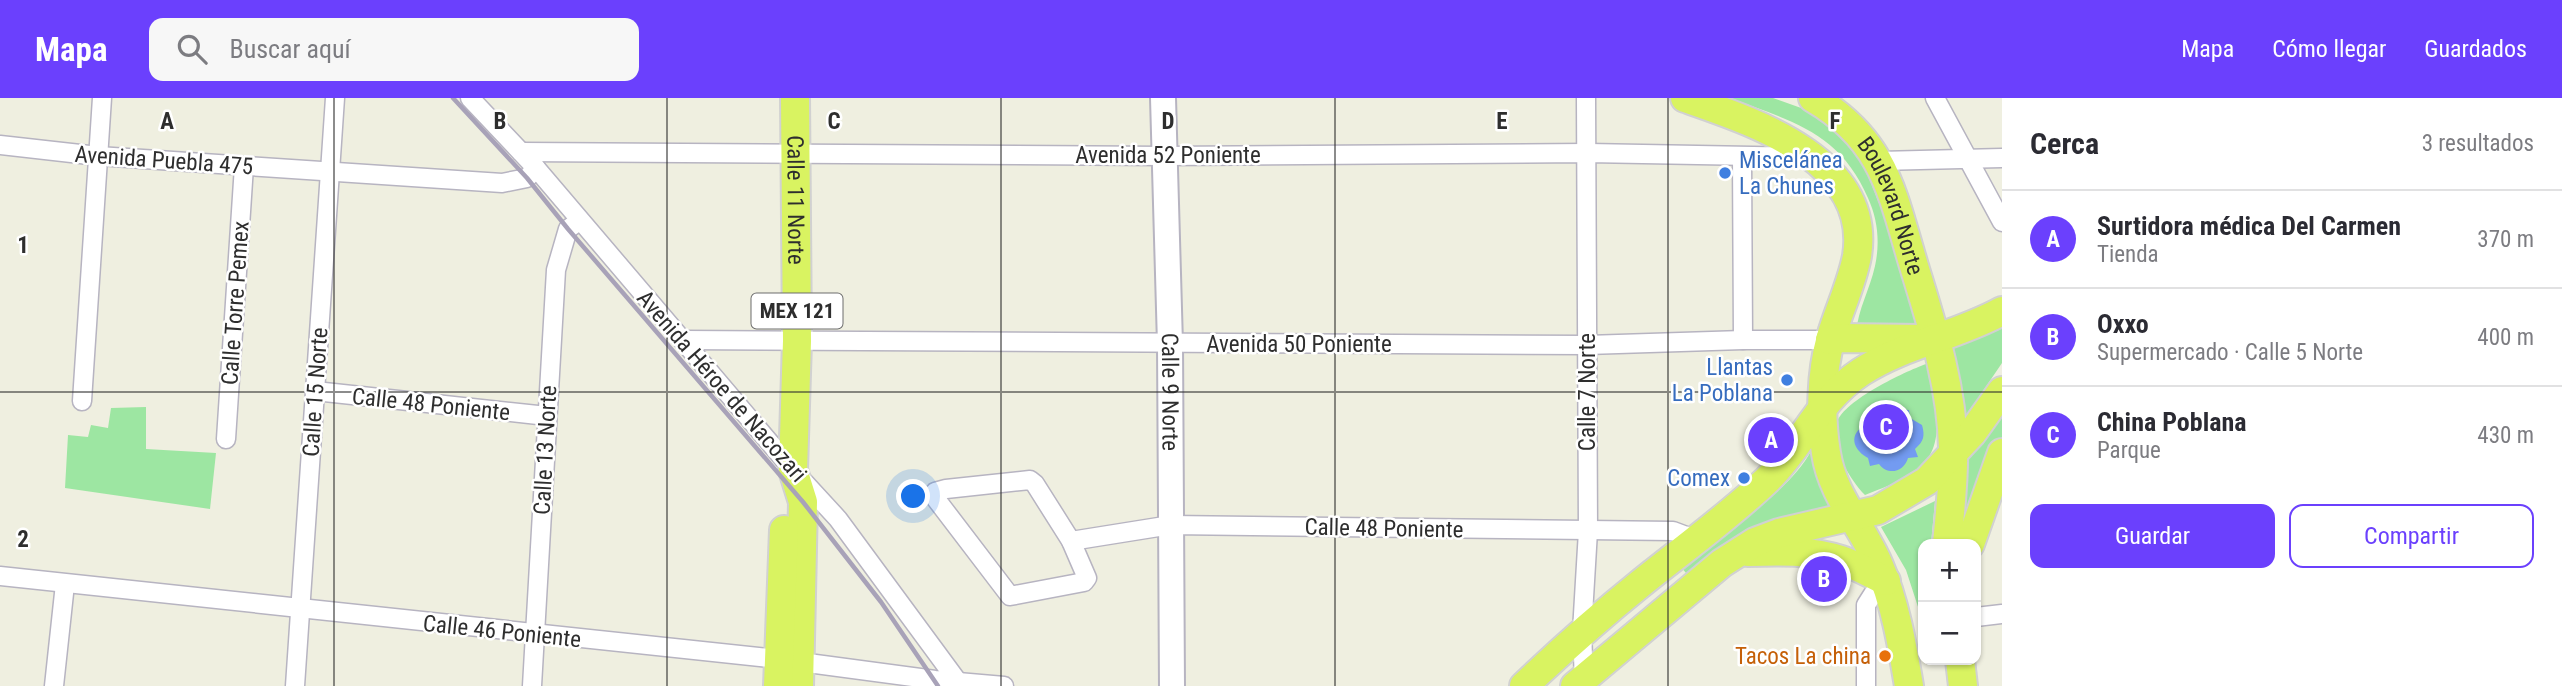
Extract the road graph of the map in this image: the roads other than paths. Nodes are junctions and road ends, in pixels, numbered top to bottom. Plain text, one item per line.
1 (102, 98) edge
2 (335, 98) edge
3 (470, 98) edge
4 (795, 98) edge
5 (1163, 98) edge
6 (1586, 98) edge
7 (1685, 98) edge
8 (1813, 98) edge
9 (1935, 98) edge
10 (0, 145) edge
11 (521, 152) junction
12 (794, 152) junction
13 (1588, 153) junction
14 (98, 156) junction
15 (1165, 156) junction
16 (1814, 156) junction
17 (1742, 157) junction
18 (1967, 158) junction
19 (2002, 158) edge
20 (1879, 161) junction
21 (244, 166) junction
22 (536, 169) junction
23 (329, 172) junction
24 (579, 220) junction
25 (2002, 222) edge
26 (1914, 267) junction
27 (1995, 315) edge
28 (1936, 339) junction
29 (684, 340) junction
30 (1743, 340) junction
31 (1830, 340) junction
32 (797, 341) junction
33 (1170, 344) junction
34 (1587, 345) junction
35 (315, 391) junction
36 (2002, 391) edge
37 (82, 401) dead end
38 (1821, 408) junction
39 (547, 416) junction
40 (226, 439) dead end
41 (2002, 453) edge
42 (1953, 456) junction
43 (793, 470) junction
44 (1768, 479) junction
45 (1853, 517) junction
46 (1171, 525) junction
47 (1588, 531) junction
48 (1947, 539) edge
49 (1972, 539) edge
50 (1697, 540) junction
51 (1071, 541) junction
52 (1738, 553) junction
53 (0, 576) edge
54 (1886, 583) junction
55 (65, 584) junction
56 (301, 609) junction
57 (2002, 614) edge
58 (1981, 616) edge
59 (1582, 631) junction
60 (535, 634) junction
61 (1960, 665) edge
62 (789, 673) edge
63 (1581, 683) edge
64 (960, 684) edge
65 (54, 686) edge
66 (295, 686) edge
67 (532, 686) edge
68 (1004, 686) edge
69 (1172, 686) edge
70 (1524, 686) edge
71 (1866, 686) edge
72 (1909, 686) edge
73 (1963, 686) edge

1 - 14 street
2 - 23 street, Calle 15 Norte
3 - 11 street, Avenida Héroe de Nacozari
4 - 12 main road, Calle 11 Norte / MEX 121
5 - 15 main road, Calle 9 Norte
6 - 13 street, Calle 7 Norte
7 - 16 main road, Boulevard Norte
8 - 20 main road, Boulevard Norte
9 - 18 street
10 - 14 street, Avenida Puebla 475
11 - 12 street, Avenida 52 Poniente
11 - 22 street, Avenida Héroe de Nacozari
12 - 15 street, Avenida 52 Poniente
12 - 32 main road, Calle 11 Norte / MEX 121
13 - 15 street, Avenida 52 Poniente
13 - 17 street, Avenida 52 Poniente
13 - 34 street, Calle 7 Norte
14 - 21 street, Avenida Puebla 475
14 - 37 street
15 - 33 main road, Calle 9 Norte
16 - 17 street, Avenida 52 Poniente
16 - 31 main road, Boulevard Norte
17 - 30 street
18 - 19 street
18 - 20 street
18 - 25 street
20 - 26 main road, Boulevard Norte
21 - 23 street, Avenida Puebla 475
21 - 40 street, Calle Torre Pemex
22 - 23 street
22 - 24 street, Avenida Héroe de Nacozari
23 - 35 street, Calle 15 Norte
24 - 29 street, Avenida Héroe de Nacozari
24 - 39 street, Calle 13 Norte
26 - 27 main road
26 - 28 main road, Boulevard Norte
27 - 28 main road
28 - 31 main road
28 - 38 main road
28 - 42 main road, Boulevard Norte
29 - 32 street, Avenida 50 Poniente
29 - 43 street, Avenida Héroe de Nacozari
30 - 31 street, Avenida 50 Poniente
30 - 34 street, Avenida 50 Poniente
31 - 38 main road, Boulevard Norte
31 - 44 main road
32 - 33 street, Avenida 50 Poniente
32 - 43 main road, Calle 11 Norte / MEX 121
33 - 34 street, Avenida 50 Poniente
33 - 46 main road, Calle 9 Norte
34 - 47 street, Calle 7 Norte
35 - 39 street, Calle 48 Poniente
35 - 56 street, Calle 15 Norte
36 - 42 main road
38 - 44 main road
38 - 45 main road
39 - 60 street, Calle 13 Norte
41 - 49 main road
42 - 45 main road
42 - 48 main road, Boulevard Norte
43 - 62 main road, Calle 11 Norte / MEX 121
43 - 64 street, Avenida Héroe de Nacozari
44 - 50 main road
45 - 52 main road
45 - 54 main road
46 - 47 street, Calle 48 Poniente
46 - 51 street, Calle 48 Poniente
46 - 69 main road, Calle 9 Norte
47 - 50 street, Calle 48 Poniente
47 - 59 street, Calle 7 Norte
50 - 59 main road
51 - 51 street
52 - 54 main road
52 - 63 main road
53 - 55 street, Calle 46 Poniente
54 - 71 street
54 - 72 main road
55 - 56 street, Calle 46 Poniente
55 - 65 street
56 - 60 street, Calle 46 Poniente
56 - 66 street, Calle 15 Norte
57 - 58 street
59 - 63 street, Calle 7 Norte
59 - 70 main road
60 - 62 street, Calle 46 Poniente
60 - 67 street, Calle 13 Norte
61 - 73 main road
62 - 64 street, Calle 46 Poniente
64 - 68 street, Calle 46 Poniente

